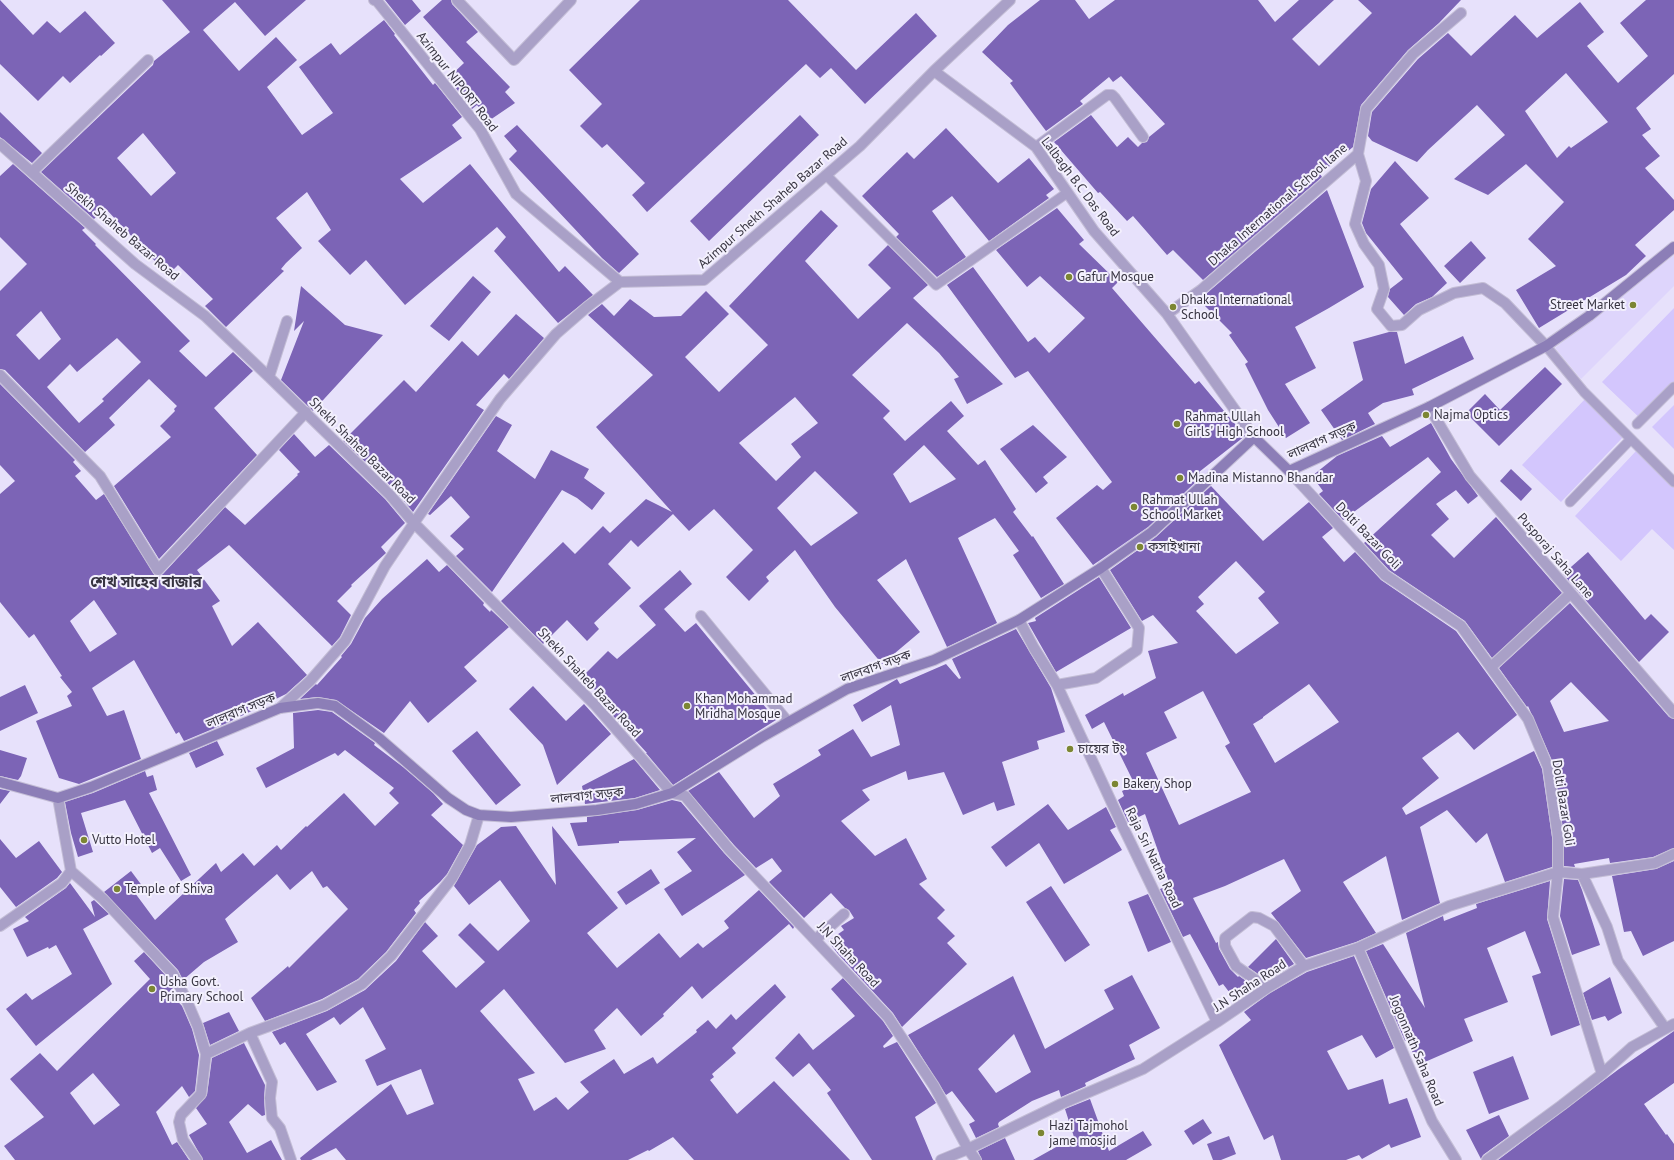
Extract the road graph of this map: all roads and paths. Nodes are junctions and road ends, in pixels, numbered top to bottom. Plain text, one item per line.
1 (374, 0) edge
2 (457, 0) edge
3 (571, 0) edge
4 (1010, 0) edge
5 (1461, 14) dead end
6 (148, 60) dead end
7 (934, 71) junction
8 (1143, 136) dead end
9 (0, 144) edge
10 (1036, 146) junction
11 (1358, 154) junction
12 (32, 172) junction
13 (826, 175) junction
14 (1067, 192) junction
15 (1674, 247) edge
16 (620, 282) junction
17 (1167, 314) junction
18 (287, 321) dead end
19 (1546, 346) junction
20 (0, 374) edge
21 (269, 377) junction
22 (1674, 387) edge
23 (1429, 407) junction
24 (306, 412) junction
25 (1637, 424) dead end
26 (1254, 437) junction
27 (1631, 440) junction
28 (1289, 471) junction
29 (1674, 482) edge
30 (1570, 502) dead end
31 (414, 522) junction
32 (1101, 568) junction
33 (1570, 594) junction
34 (701, 616) dead end
35 (1019, 620) junction
36 (1491, 667) junction
37 (1057, 685) junction
38 (280, 708) junction
39 (1674, 713) edge
40 (788, 722) junction
41 (0, 782) edge
42 (672, 793) junction
43 (58, 798) junction
44 (479, 815) junction
45 (1674, 854) edge
46 (70, 871) junction
47 (1558, 872) junction
48 (1582, 874) junction
49 (844, 914) dead end
50 (0, 926) edge
51 (815, 940) junction
52 (1358, 948) junction
53 (1304, 966) junction
54 (1267, 988) junction
55 (1217, 1022) junction
56 (1670, 1026) edge
57 (250, 1032) junction
58 (206, 1054) junction
59 (1602, 1074) junction
60 (968, 1149) junction
61 (196, 1160) edge
62 (291, 1160) edge
63 (941, 1160) edge
64 (976, 1160) edge
65 (1456, 1160) edge
66 (1487, 1160) edge

1 - 16 street, Azimpur NIPORT Road
2 - 3 street
4 - 7 street, Azimpur Shekh Shaheb Bazar Road
5 - 11 street, Dhaka International School lane
6 - 12 street
7 - 10 street, Lalbagh B.C Das Road
7 - 13 street, Azimpur Shekh Shaheb Bazar Road
8 - 10 street
9 - 12 street, Shekh Shaheb Bazar Road
10 - 14 street, Lalbagh B.C Das Road
11 - 17 street, Dhaka International School lane
11 - 19 street
12 - 21 street, Shekh Shaheb Bazar Road
13 - 14 lane
13 - 16 street, Azimpur Shekh Shaheb Bazar Road
14 - 17 street, Lalbagh B.C Das Road
15 - 19 street, লালবাগ সড়ক
16 - 31 street
17 - 26 street, Lalbagh B.C Das Road
18 - 21 street
19 - 23 street, লালবাগ সড়ক
19 - 27 lane
20 - 24 street
21 - 24 street, Shekh Shaheb Bazar Road
22 - 25 lane
23 - 28 street, লালবাগ সড়ক
23 - 33 street, Pusporaj Saha Lane
24 - 31 street, Shekh Shaheb Bazar Road
26 - 28 street, লালবাগ সড়ক
26 - 32 street, লালবাগ সড়ক
27 - 29 lane
27 - 30 lane
28 - 36 street, Dolti Bazar Goli
31 - 38 street
31 - 42 street, Shekh Shaheb Bazar Road
32 - 35 street, লালবাগ সড়ক
32 - 37 street
33 - 36 street
33 - 39 street, Pusporaj Saha Lane
34 - 40 street
35 - 37 street, Raja Sri Natha Road
35 - 40 street, লালবাগ সড়ক
36 - 47 street, Dolti Bazar Goli
37 - 55 street, Raja Sri Natha Road
38 - 43 street, লালবাগ সড়ক
38 - 44 street, লালবাগ সড়ক
40 - 42 street, লালবাগ সড়ক
41 - 43 street
42 - 44 street, লালবাগ সড়ক
42 - 51 street, J.N Shaha Road
43 - 46 street
44 - 57 street
45 - 48 street
46 - 50 street
46 - 58 street
47 - 48 street
47 - 52 street, J.N Shaha Road
47 - 59 street, Dolti Bazar Goli
48 - 56 street
49 - 51 street
51 - 60 street, J.N Shaha Road
52 - 53 street, J.N Shaha Road
52 - 65 street, Jogonnath Saha Road
53 - 54 street, J.N Shaha Road
53 - 54 street
54 - 55 street, J.N Shaha Road
55 - 60 street, J.N Shaha Road
56 - 59 street
57 - 58 street
57 - 62 street
58 - 61 street
59 - 66 street
60 - 63 street, J.N Shaha Road
60 - 64 street, J.N Shaha Road

